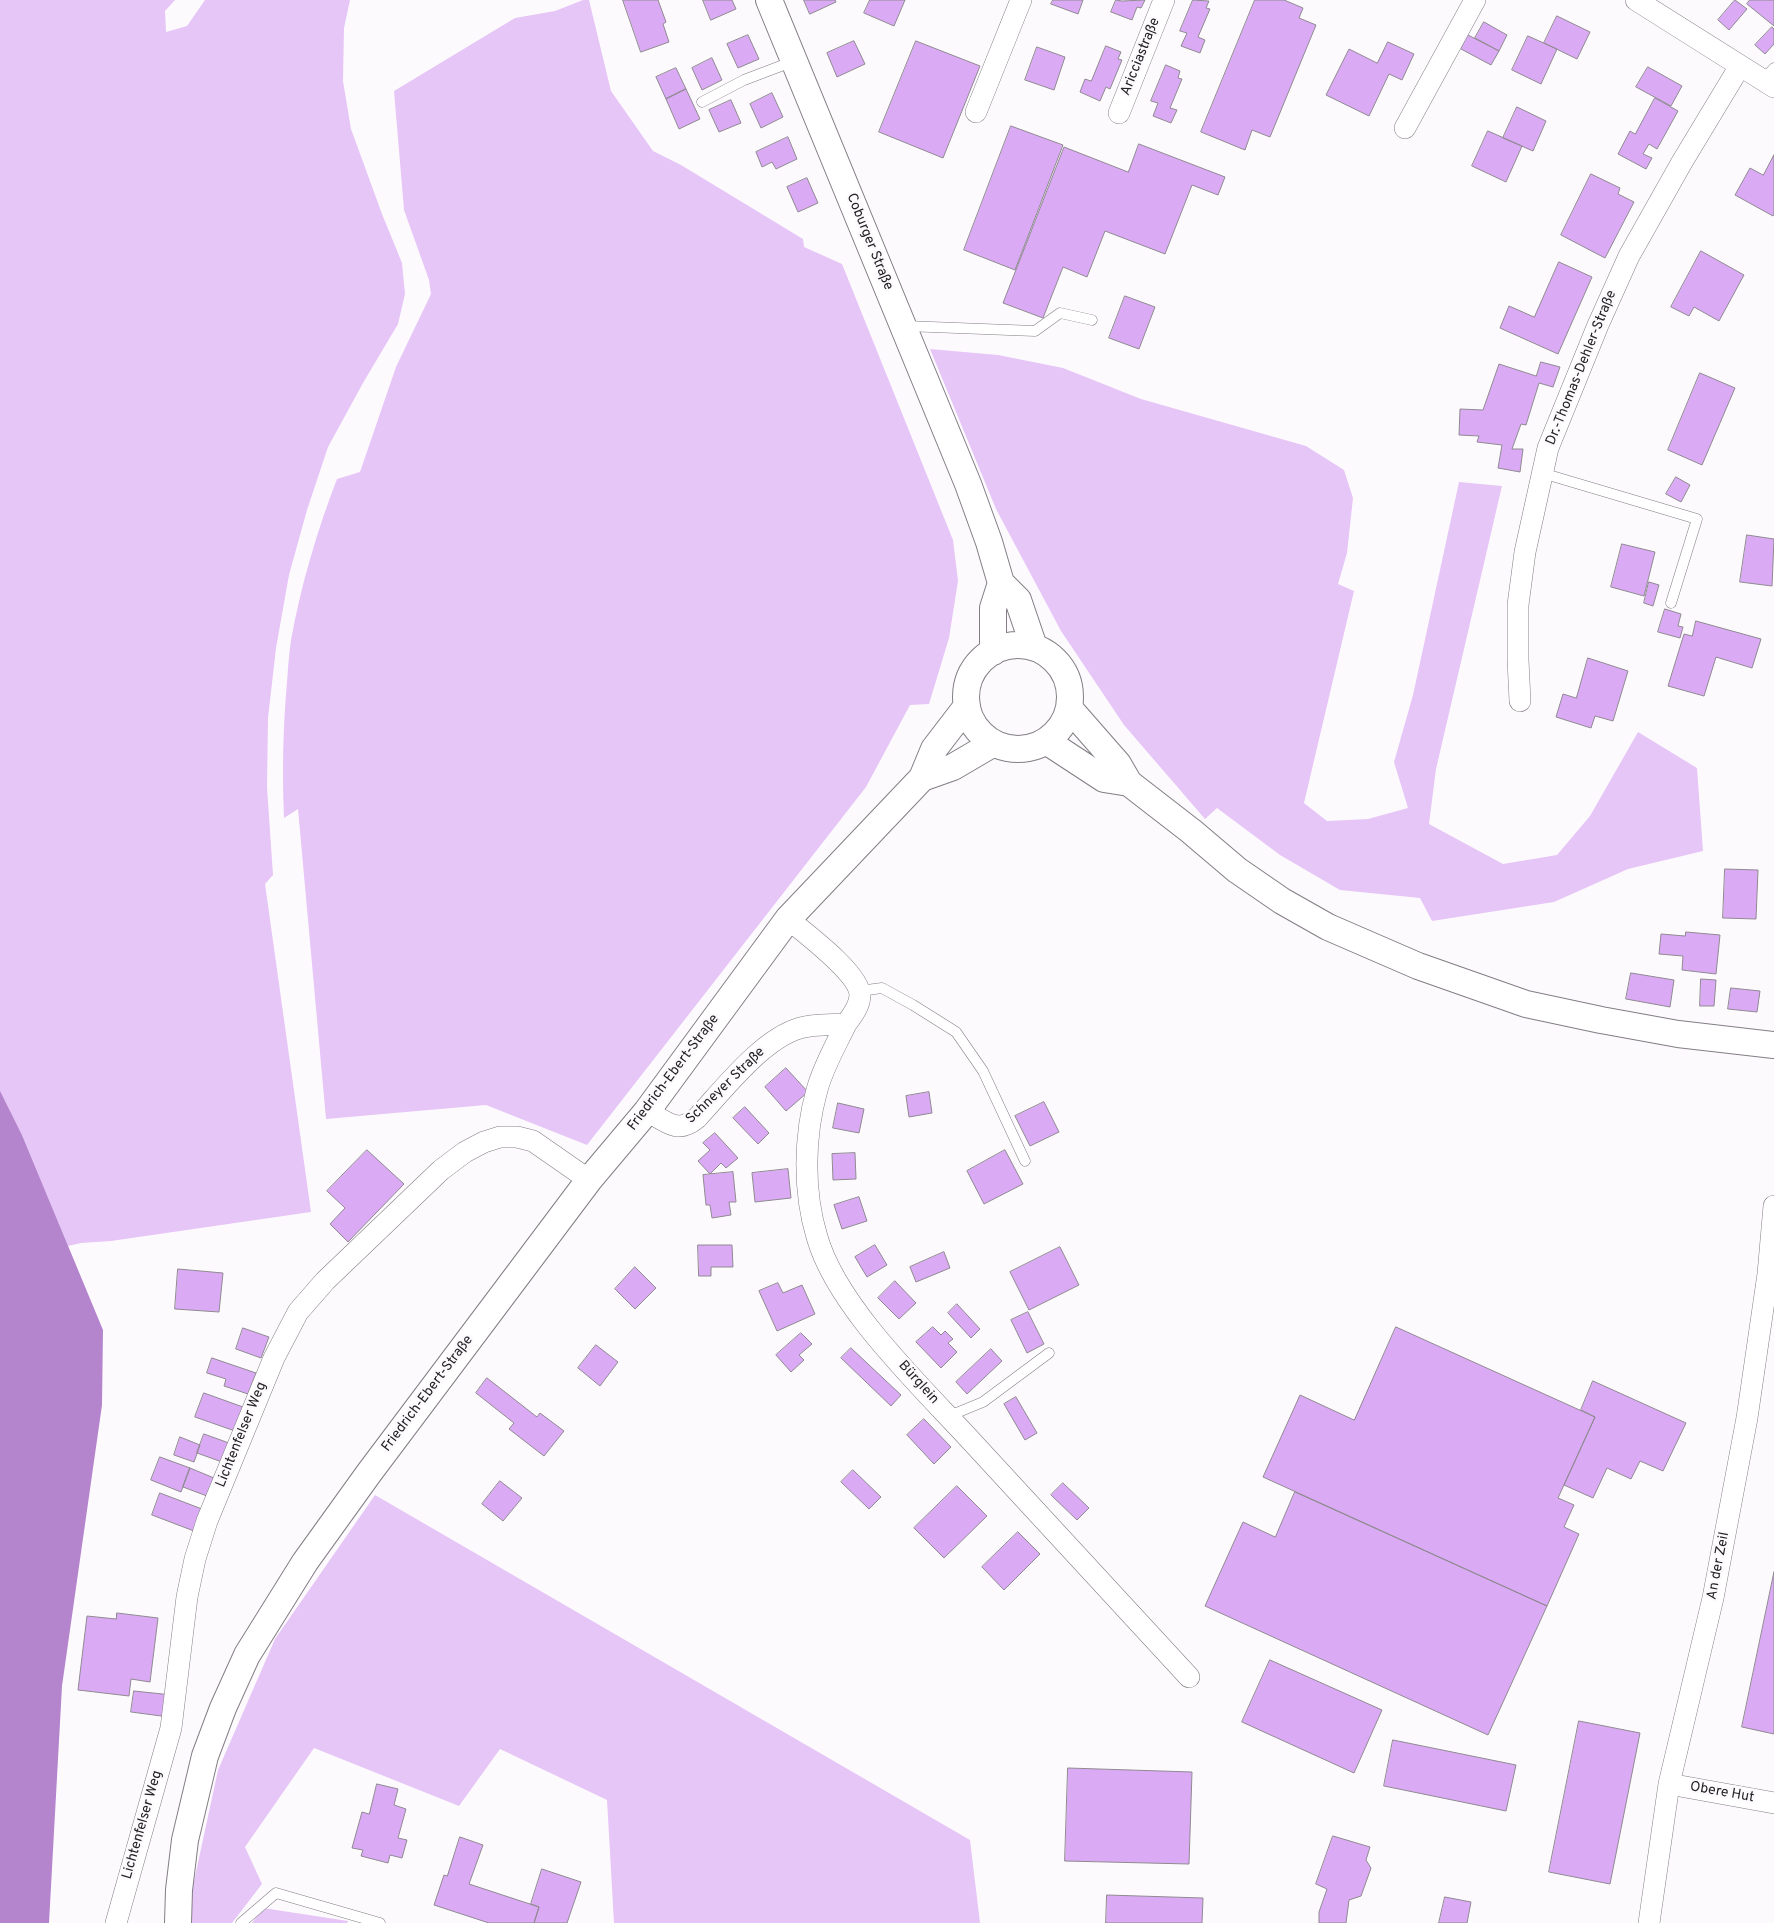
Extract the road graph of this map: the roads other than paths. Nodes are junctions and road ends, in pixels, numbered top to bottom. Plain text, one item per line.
1 (769, 0) edge
2 (1021, 0) edge
3 (1164, 0) edge
4 (1475, 0) edge
5 (1636, 0) edge
6 (794, 61) junction
7 (1740, 66) junction
8 (1770, 78) edge
9 (702, 102) dead end
10 (976, 112) dead end
11 (1118, 113) dead end
12 (1405, 128) dead end
13 (1092, 320) dead end
14 (904, 326) junction
15 (1542, 473) junction
16 (1001, 583) junction
17 (1672, 603) dead end
18 (1038, 649) junction
19 (993, 652) junction
20 (1520, 701) dead end
21 (967, 706) junction
22 (1069, 708) junction
23 (1046, 741) junction
24 (994, 743) junction
25 (922, 778) junction
26 (1129, 783) junction
27 (788, 919) junction
28 (859, 991) junction
29 (846, 1024) junction
30 (1774, 1045) edge
31 (647, 1111) junction
32 (1025, 1161) dead end
33 (589, 1180) junction
34 (1774, 1206) edge
35 (1049, 1353) dead end
36 (949, 1416) junction
37 (1190, 1678) dead end
38 (1669, 1784) junction
39 (1774, 1803) edge
40 (116, 1923) edge
41 (178, 1923) edge
42 (241, 1923) edge
43 (380, 1923) edge
44 (1649, 1923) edge

1 - 6 street, Coburger Straße
2 - 10 street
3 - 11 street, Aricciastraße
4 - 12 street
5 - 7 street
6 - 9 lane
6 - 14 street, Coburger Straße
7 - 8 street
7 - 15 street, Dr.-Thomas-Dehler-Straße
13 - 14 lane
14 - 16 street, Coburger Straße
15 - 17 lane
15 - 20 street, Dr.-Thomas-Dehler-Straße
16 - 18 street
16 - 19 street
18 - 19 street
18 - 22 street
19 - 21 street
21 - 24 street
21 - 25 street
22 - 23 street
22 - 26 street
23 - 24 street
23 - 26 street
24 - 25 street
25 - 27 street, Friedrich-Ebert-Straße
26 - 30 street
27 - 28 street
27 - 31 street, Friedrich-Ebert-Straße
28 - 29 street
28 - 32 lane
29 - 31 street, Schneyer Straße
29 - 36 street, Bürglein
31 - 33 street, Friedrich-Ebert-Straße
33 - 40 street, Lichtenfelser Weg
33 - 41 street, Friedrich-Ebert-Straße
34 - 38 street, An der Zeil
35 - 36 lane
36 - 37 street, Bürglein
38 - 39 street, Obere Hut
38 - 44 street, An der Zeil
42 - 43 lane

